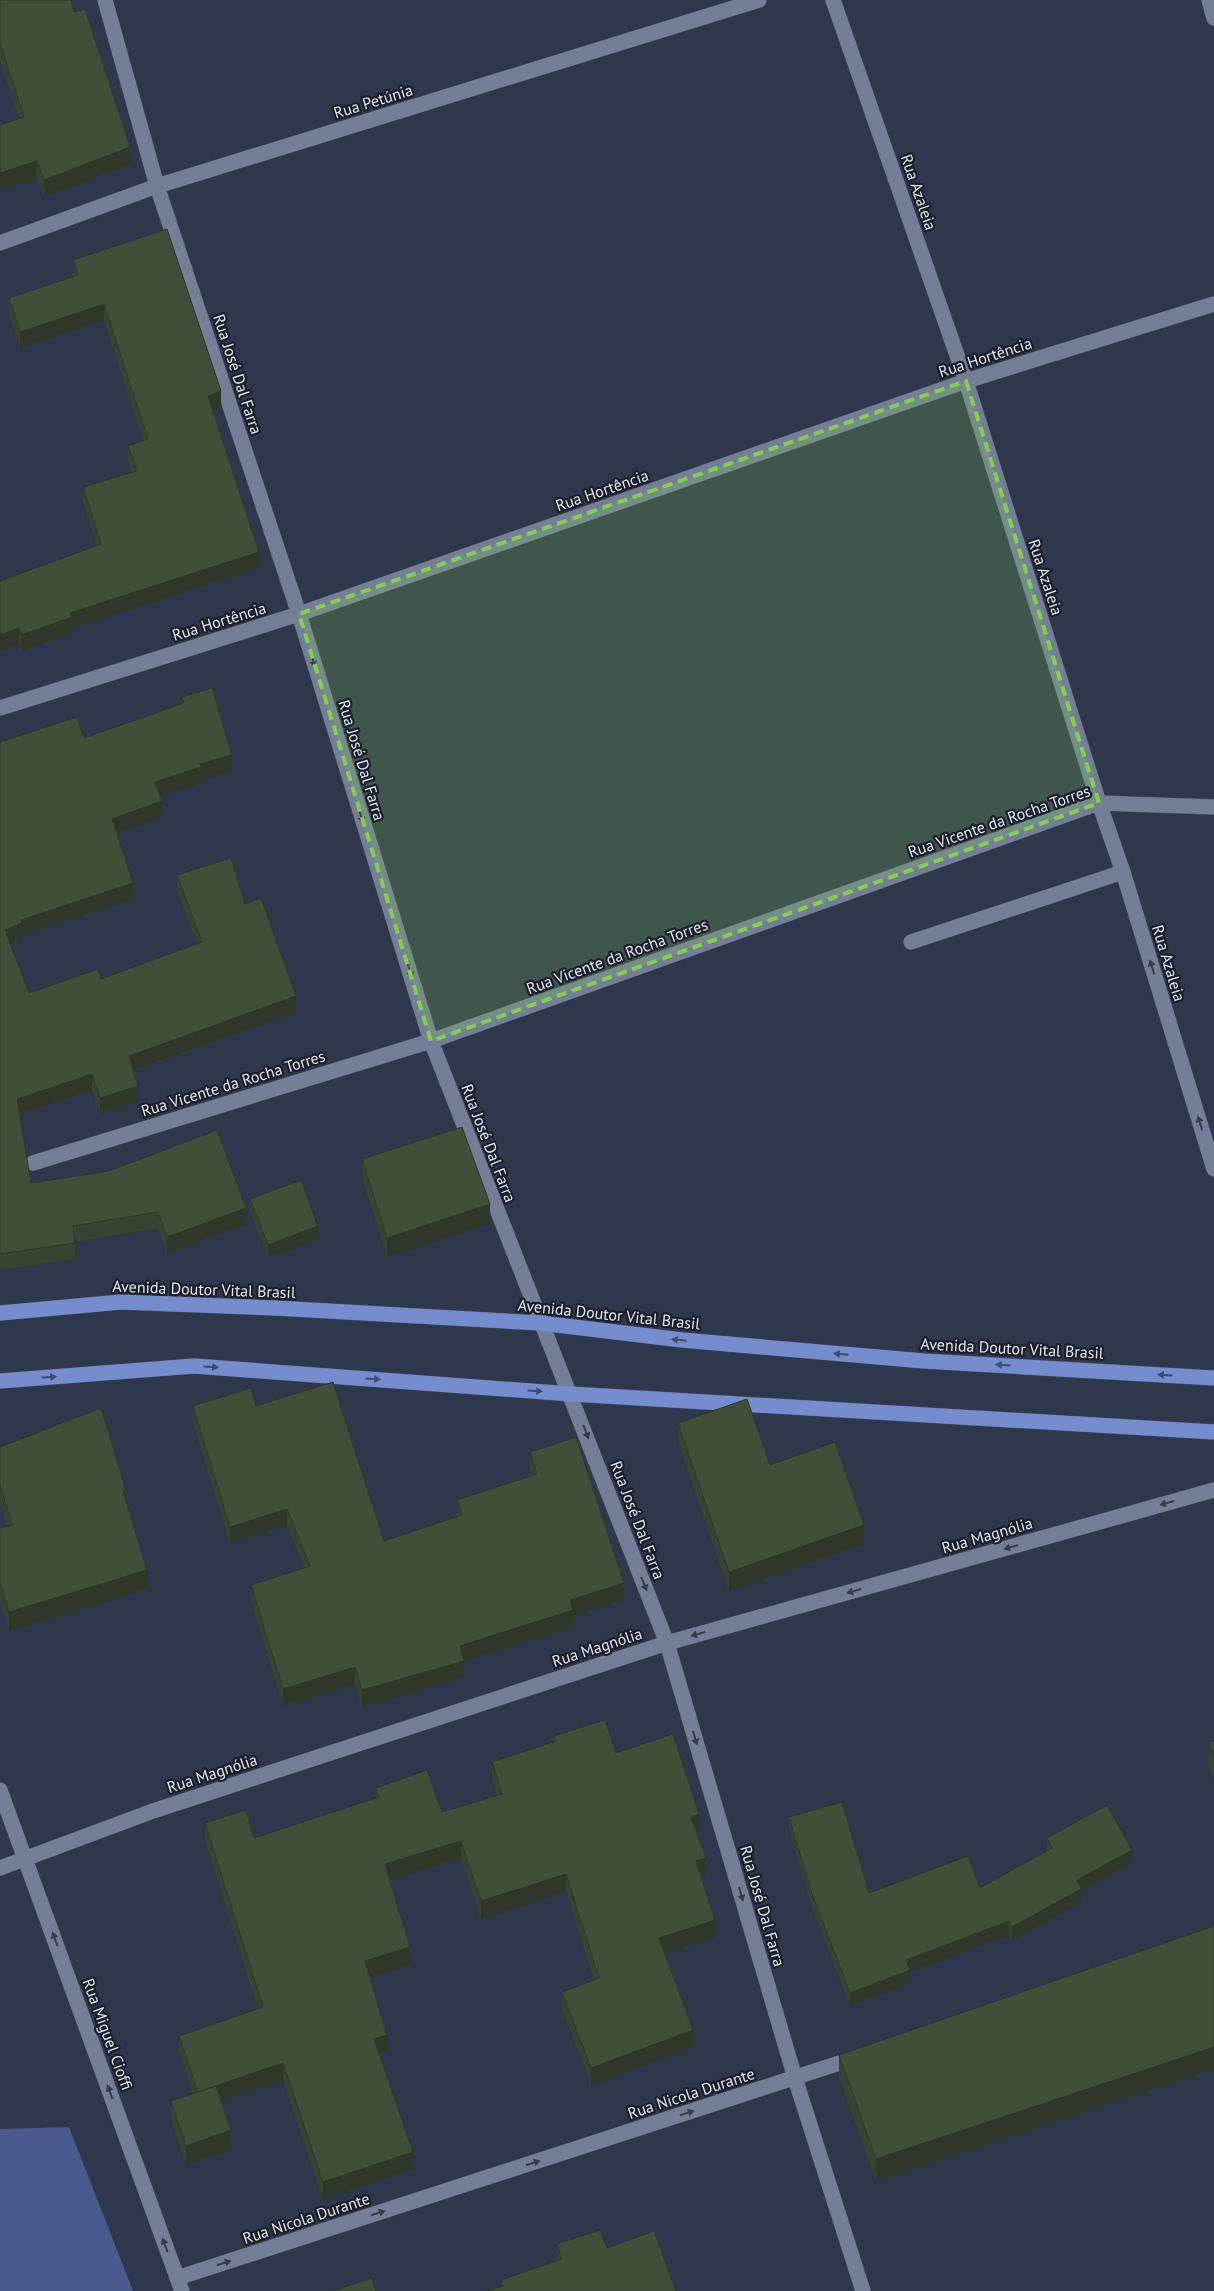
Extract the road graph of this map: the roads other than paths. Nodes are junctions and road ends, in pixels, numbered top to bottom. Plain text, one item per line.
1 (105, 0) edge
2 (759, 0) edge
3 (833, 0) edge
4 (1209, 0) edge
5 (1214, 18) edge
6 (157, 186) junction
7 (0, 243) edge
8 (1214, 304) edge
9 (966, 381) junction
10 (299, 614) junction
11 (0, 708) edge
12 (1099, 803) junction
13 (1214, 807) edge
14 (1123, 872) junction
15 (911, 942) dead end
16 (431, 1041) junction
17 (33, 1163) dead end
18 (1214, 1169) edge
19 (0, 1313) edge
20 (540, 1323) junction
21 (1214, 1378) edge
22 (0, 1381) edge
23 (571, 1394) junction
24 (1214, 1432) edge
25 (1214, 1490) edge
26 (667, 1643) junction
27 (0, 1790) edge
28 (26, 1860) junction
29 (0, 1868) edge
30 (869, 2053) edge
31 (795, 2078) junction
32 (180, 2284) edge
33 (863, 2291) edge

1 - 6 street, Rua José Dal Farra
2 - 6 street, Rua Petúnia
3 - 9 street, Rua Azaleia
4 - 5 street
6 - 7 street, Rua Petúnia
6 - 10 street, Rua José Dal Farra
8 - 9 street, Rua Hortência
9 - 10 street, Rua Hortência
9 - 12 street, Rua Azaleia
10 - 11 street, Rua Hortência
10 -> 16 street, Rua José Dal Farra
12 - 13 street, Rua Vicente da Rocha Torres
12 - 14 street, Rua Azaleia
12 - 16 street, Rua Vicente da Rocha Torres
14 - 15 street
18 -> 14 street, Rua Azaleia
16 - 17 street, Rua Vicente da Rocha Torres
16 - 20 street, Rua José Dal Farra
19 - 20 main road, Avenida Doutor Vital Brasil
21 -> 20 main road, Avenida Doutor Vital Brasil
20 - 23 street, Rua José Dal Farra
22 -> 23 main road
23 - 24 main road
23 -> 26 street, Rua José Dal Farra
25 -> 26 street, Rua Magnólia
26 - 28 street, Rua Magnólia
26 -> 31 street, Rua José Dal Farra
27 - 28 street, Rua Miguel Cioffi
28 - 29 street, Rua Magnólia
32 -> 28 street, Rua Miguel Cioffi
30 - 31 street, Rua Nicola Durante
32 -> 31 street, Rua Nicola Durante
31 - 33 street, Rua José Dal Farra

